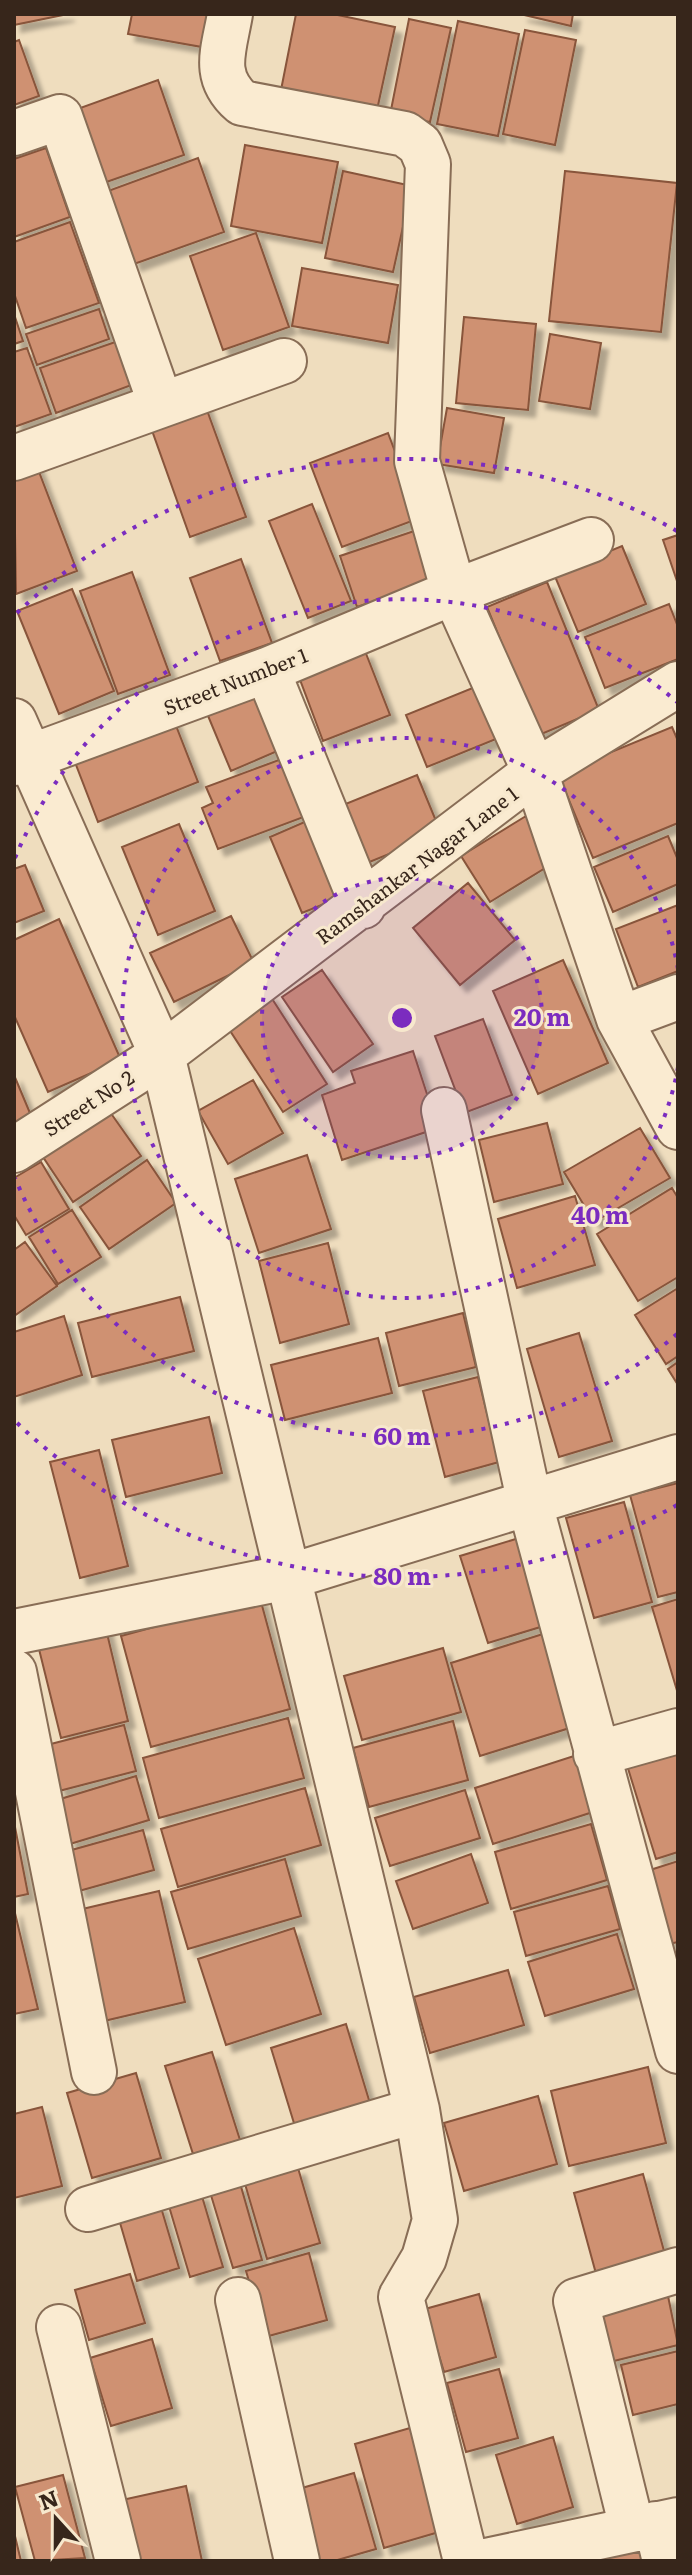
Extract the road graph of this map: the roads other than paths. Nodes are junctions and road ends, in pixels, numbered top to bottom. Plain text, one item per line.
1 (230, 14) edge
2 (14, 133) edge
3 (284, 361) dead end
4 (161, 405) junction
5 (14, 458) edge
6 (591, 540) dead end
7 (454, 592) junction
8 (267, 670) junction
9 (678, 684) edge
10 (18, 747) edge
11 (535, 772) junction
12 (363, 906) junction
13 (678, 997) edge
14 (619, 1019) junction
15 (162, 1055) junction
16 (444, 1110) dead end
17 (678, 1127) edge
18 (14, 1150) edge
19 (678, 1457) edge
20 (530, 1504) junction
21 (288, 1577) junction
22 (14, 1632) edge
23 (14, 1672) edge
24 (678, 1731) edge
25 (596, 1754) junction
26 (678, 2051) edge
27 (94, 2072) dead end
28 (417, 2110) junction
29 (88, 2209) dead end
30 (678, 2270) edge
31 (238, 2300) dead end
32 (59, 2327) dead end
33 (658, 2533) edge
34 (118, 2561) edge
35 (297, 2561) edge
36 (466, 2561) edge
37 (486, 2561) edge

1 - 7 street
2 - 4 street
3 - 4 street
4 - 5 street
6 - 7 street, Street Number 1
7 - 8 street, Street Number 1
7 - 11 street
8 - 10 street, Street Number 1
8 - 12 street
9 - 11 street, Ramshankar Nagar Lane 1
10 - 15 street
11 - 12 street, Ramshankar Nagar Lane 1
11 - 14 street
12 - 15 street, Ramshankar Nagar Lane 1
13 - 14 street
14 - 17 street
15 - 18 street, Street No 2
15 - 21 street
16 - 20 street
19 - 20 street
20 - 21 street
20 - 25 street
21 - 22 street
21 - 28 street
23 - 27 street
24 - 25 street
25 - 26 street
28 - 29 street
28 - 36 street
30 - 33 street
31 - 35 street
32 - 34 street
33 - 37 street

